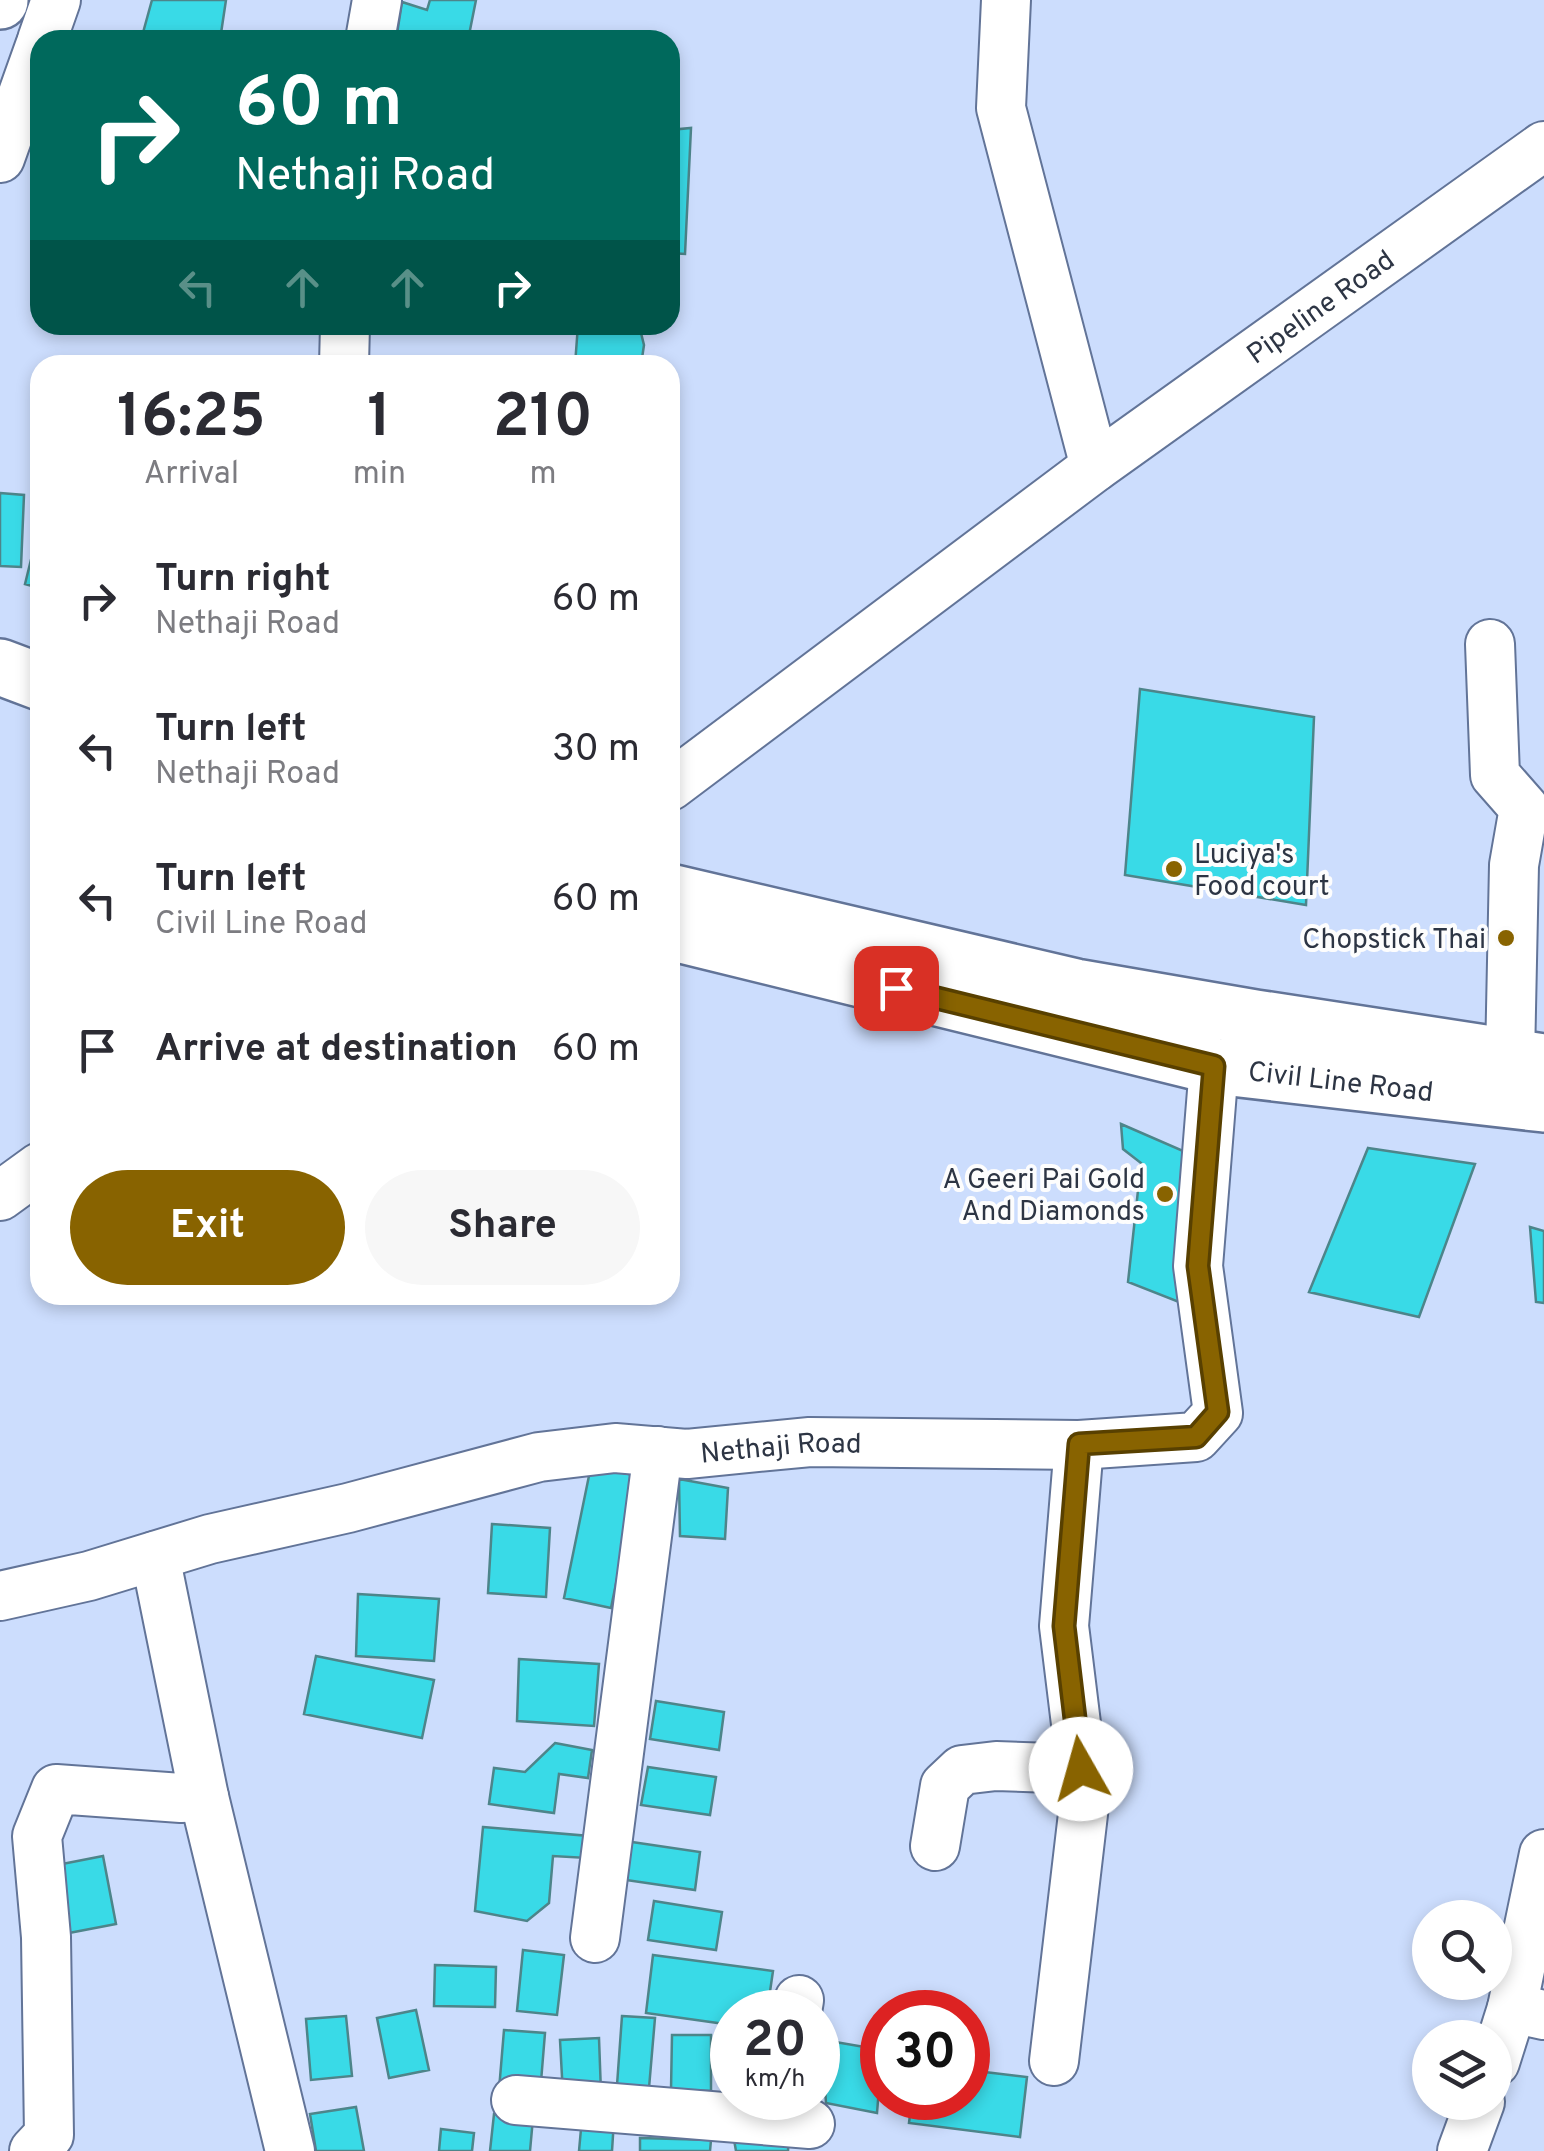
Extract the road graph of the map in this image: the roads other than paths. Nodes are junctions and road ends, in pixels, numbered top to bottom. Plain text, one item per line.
1 (56, 0) edge
2 (376, 0) edge
3 (1006, 0) edge
4 (40, 30) edge
5 (372, 30) edge
6 (27, 54) edge
7 (1544, 146) edge
8 (0, 158) edge
9 (1095, 467) junction
10 (1490, 644) dead end
11 (0, 667) edge
12 (30, 678) edge
13 (0, 703) edge
14 (30, 714) edge
15 (680, 778) edge
16 (680, 894) edge
17 (680, 934) edge
18 (1527, 1060) edge
19 (1214, 1066) junction
20 (1544, 1104) edge
21 (30, 1174) edge
22 (0, 1196) edge
23 (1079, 1444) junction
24 (658, 1452) junction
25 (155, 1556) junction
26 (0, 1596) edge
27 (1081, 1769) junction
28 (204, 1797) junction
29 (935, 1846) dead end
30 (1544, 1854) edge
31 (595, 1938) dead end
32 (1528, 2011) edge
33 (1512, 2036) edge
34 (1054, 2061) dead end
35 (516, 2100) dead end
36 (1473, 2120) edge
37 (807, 2124) edge
38 (34, 2151) edge
39 (290, 2151) edge
40 (1462, 2151) edge

1 - 4 street
2 - 5 street
3 - 9 street
6 - 8 street
7 - 9 street, Pipeline Road
9 - 15 street, Pipeline Road
10 - 18 street
11 - 12 main road
13 - 14 main road
16 - 18 main road, Civil Line Road
17 - 19 main road, Civil Line Road
19 - 20 main road, Civil Line Road
19 - 23 street, Nethaji Road
21 - 22 street
23 - 24 street, Nethaji Road
23 - 27 street
24 - 25 street, Nethaji Road
24 - 31 street
25 - 26 street, Nethaji Road
25 - 28 street
27 - 29 street
27 - 34 street
28 - 38 street
28 - 39 street
30 - 32 street
32 - 33 street
35 - 37 street
36 - 40 street

